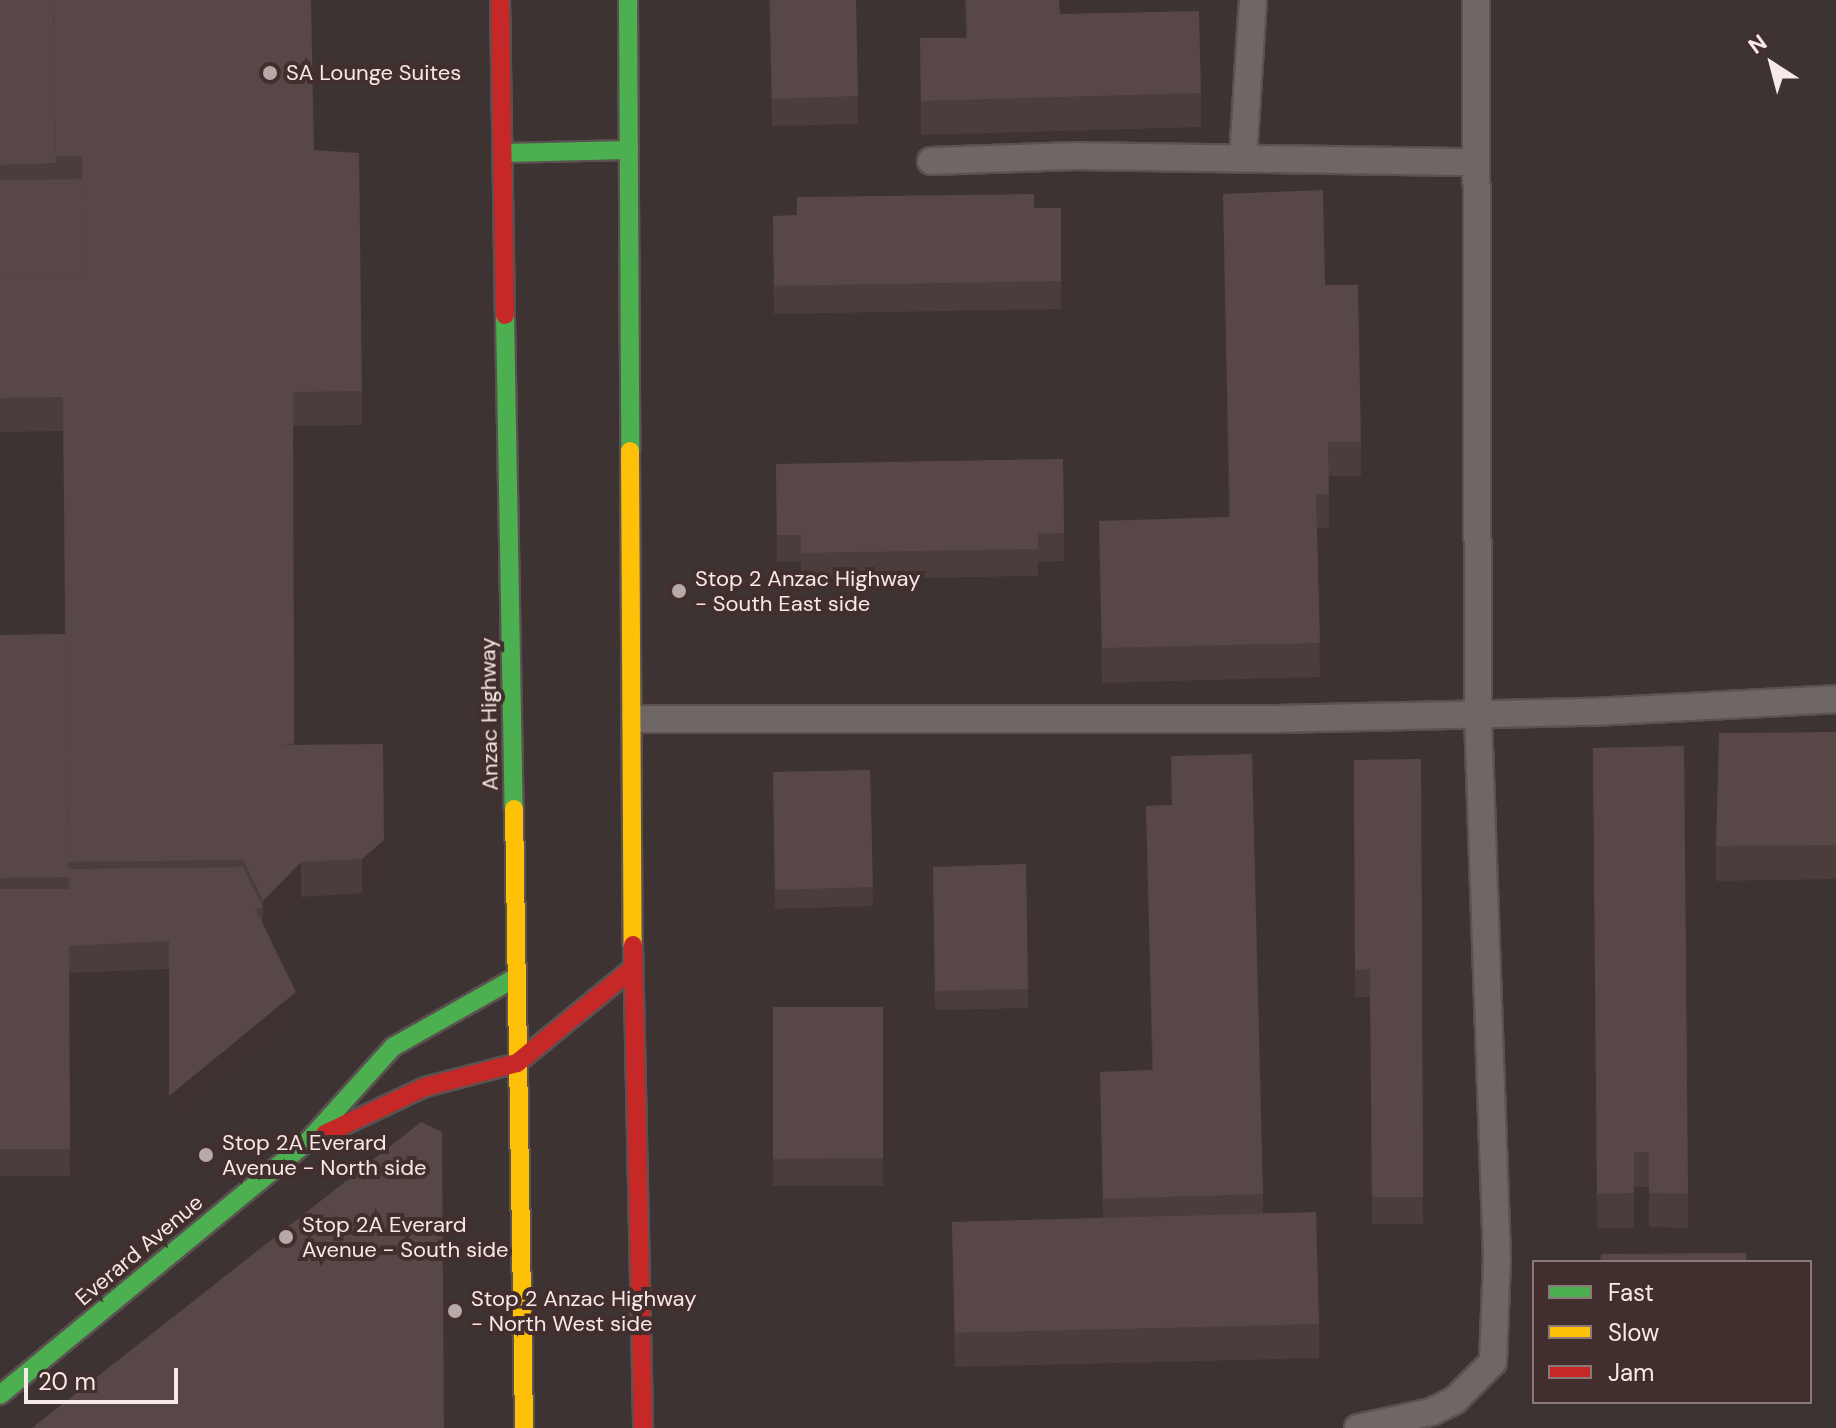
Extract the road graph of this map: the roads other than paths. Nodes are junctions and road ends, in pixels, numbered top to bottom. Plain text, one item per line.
1 (500, 0) edge
2 (628, 0) edge
3 (1253, 0) edge
4 (1476, 0) edge
5 (629, 150) junction
6 (503, 153) junction
7 (1243, 158) junction
8 (931, 161) dead end
9 (1475, 162) junction
10 (1836, 699) edge
11 (1478, 715) junction
12 (635, 719) junction
13 (633, 968) junction
14 (515, 978) junction
15 (517, 1063) junction
16 (308, 1141) junction
17 (0, 1395) edge
18 (524, 1428) edge
19 (643, 1428) edge
20 (1358, 1428) edge

1 - 6 main road, Anzac Highway
2 - 5 main road
3 - 7 lane
4 - 9 lane
5 - 6 main road
5 - 12 main road
6 - 14 main road, Anzac Highway
7 - 8 lane
7 - 9 lane
9 - 11 lane
10 - 11 lane
11 - 12 lane
11 - 20 lane
12 - 13 main road
13 - 15 main road, Everard Avenue
13 - 19 main road
14 - 15 main road, Anzac Highway
14 - 16 main road, Everard Avenue
15 - 16 main road, Everard Avenue
15 - 18 main road, Anzac Highway
16 - 17 main road, Everard Avenue

